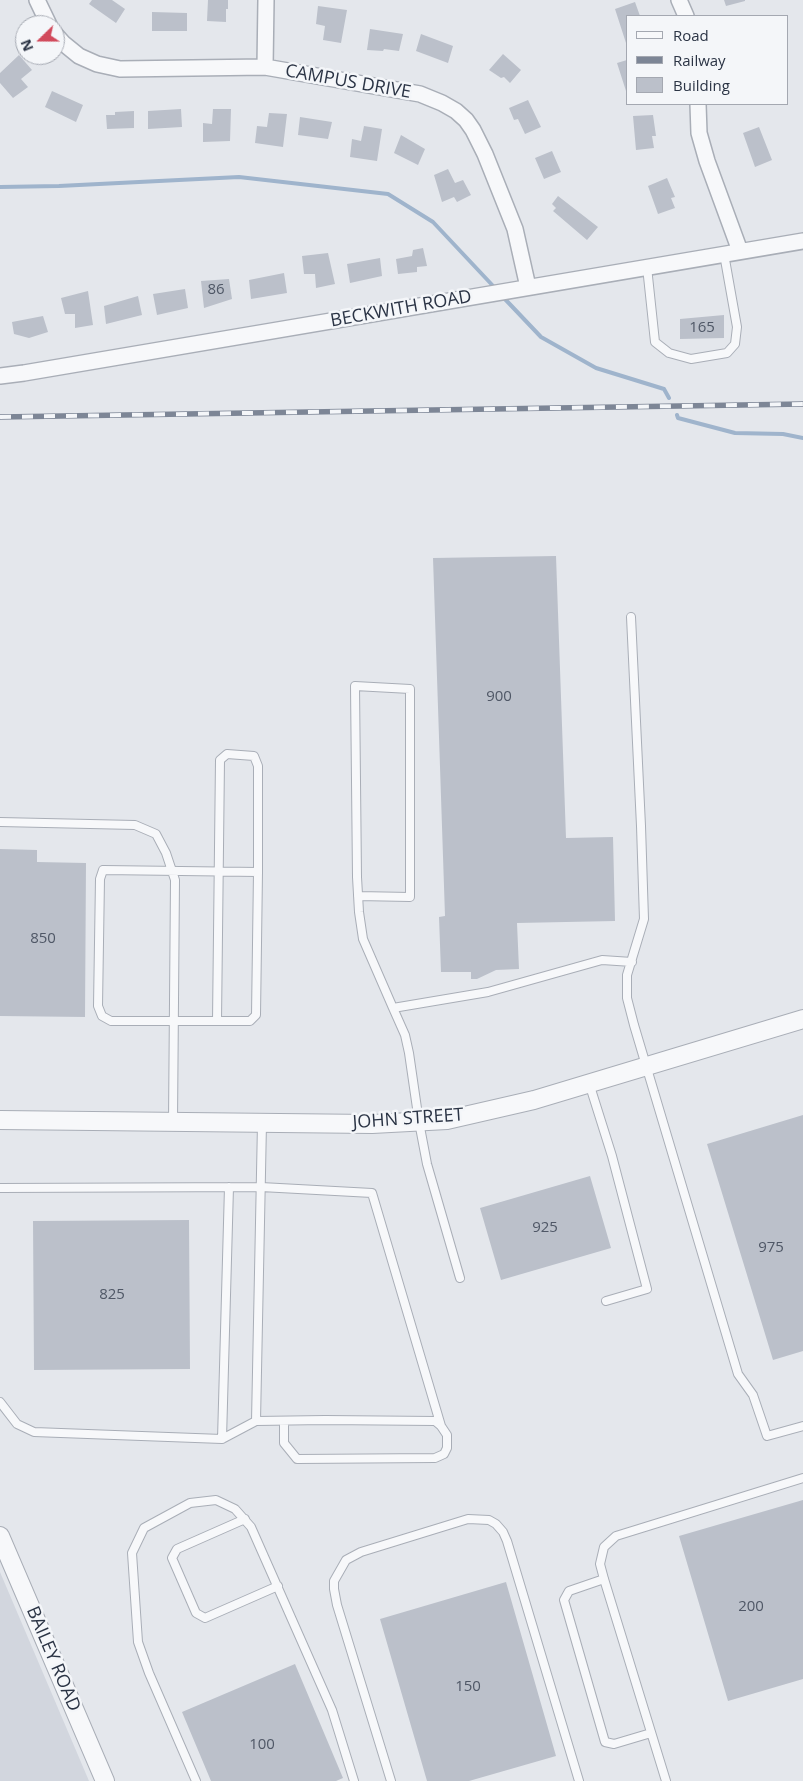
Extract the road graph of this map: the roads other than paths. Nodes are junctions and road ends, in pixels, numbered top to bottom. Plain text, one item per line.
1 (37, 0) edge
2 (266, 0) edge
3 (679, 0) edge
4 (44, 15) edge
5 (686, 15) edge
6 (65, 45) edge
7 (265, 68) junction
8 (698, 105) edge
9 (803, 241) edge
10 (740, 251) junction
11 (724, 254) junction
12 (647, 267) junction
13 (528, 287) junction
14 (0, 376) edge
15 (630, 617) dead end
16 (0, 822) edge
17 (172, 870) junction
18 (219, 871) junction
19 (258, 872) junction
20 (358, 896) junction
21 (632, 962) junction
22 (393, 1008) junction
23 (803, 1019) edge
24 (174, 1021) junction
25 (217, 1021) junction
26 (647, 1066) junction
27 (589, 1084) junction
28 (0, 1120) edge
29 (173, 1122) junction
30 (419, 1122) junction
31 (262, 1123) junction
32 (229, 1187) junction
33 (261, 1187) junction
34 (0, 1188) edge
35 (460, 1278) dead end
36 (606, 1301) dead end
37 (0, 1402) edge
38 (284, 1420) junction
39 (256, 1421) junction
40 (441, 1426) junction
41 (803, 1426) edge
42 (222, 1439) junction
43 (803, 1478) edge
44 (245, 1519) junction
45 (0, 1536) edge
46 (604, 1579) junction
47 (278, 1586) junction
48 (651, 1733) junction
49 (105, 1781) edge
50 (196, 1781) edge
51 (354, 1781) edge
52 (391, 1781) edge
53 (579, 1781) edge
54 (666, 1781) edge

1 - 4 street
2 - 7 street
3 - 5 street
6 - 7 street, CAMPUS DRIVE
7 - 13 street, CAMPUS DRIVE
8 - 10 street
9 - 10 street, BECKWITH ROAD
10 - 11 street, BECKWITH ROAD
11 - 12 street, BECKWITH ROAD
11 - 12 lane
12 - 13 street, BECKWITH ROAD
13 - 14 street, BECKWITH ROAD
15 - 21 lane
16 - 17 lane
17 - 18 lane
17 - 24 lane
17 - 24 lane
18 - 19 lane
18 - 19 lane
18 - 25 lane
19 - 25 lane
20 - 20 lane
20 - 22 lane
21 - 22 lane
21 - 26 lane
22 - 30 lane
23 - 26 street, JOHN STREET
24 - 25 lane
24 - 29 lane
26 - 27 street, JOHN STREET
26 - 41 lane
27 - 30 street, JOHN STREET
27 - 36 lane
28 - 29 street, JOHN STREET
29 - 31 street, JOHN STREET
30 - 31 street, JOHN STREET
30 - 35 lane
31 - 33 lane
32 - 33 lane
32 - 34 lane
32 - 42 lane
33 - 39 lane
33 - 40 lane
37 - 42 lane
38 - 39 lane
38 - 40 lane
38 - 40 lane
39 - 42 lane
43 - 46 lane
44 - 47 lane
44 - 47 lane
44 - 50 lane
45 - 49 street, BAILEY ROAD
46 - 48 lane
46 - 48 lane
47 - 51 lane
48 - 54 lane
52 - 53 lane

